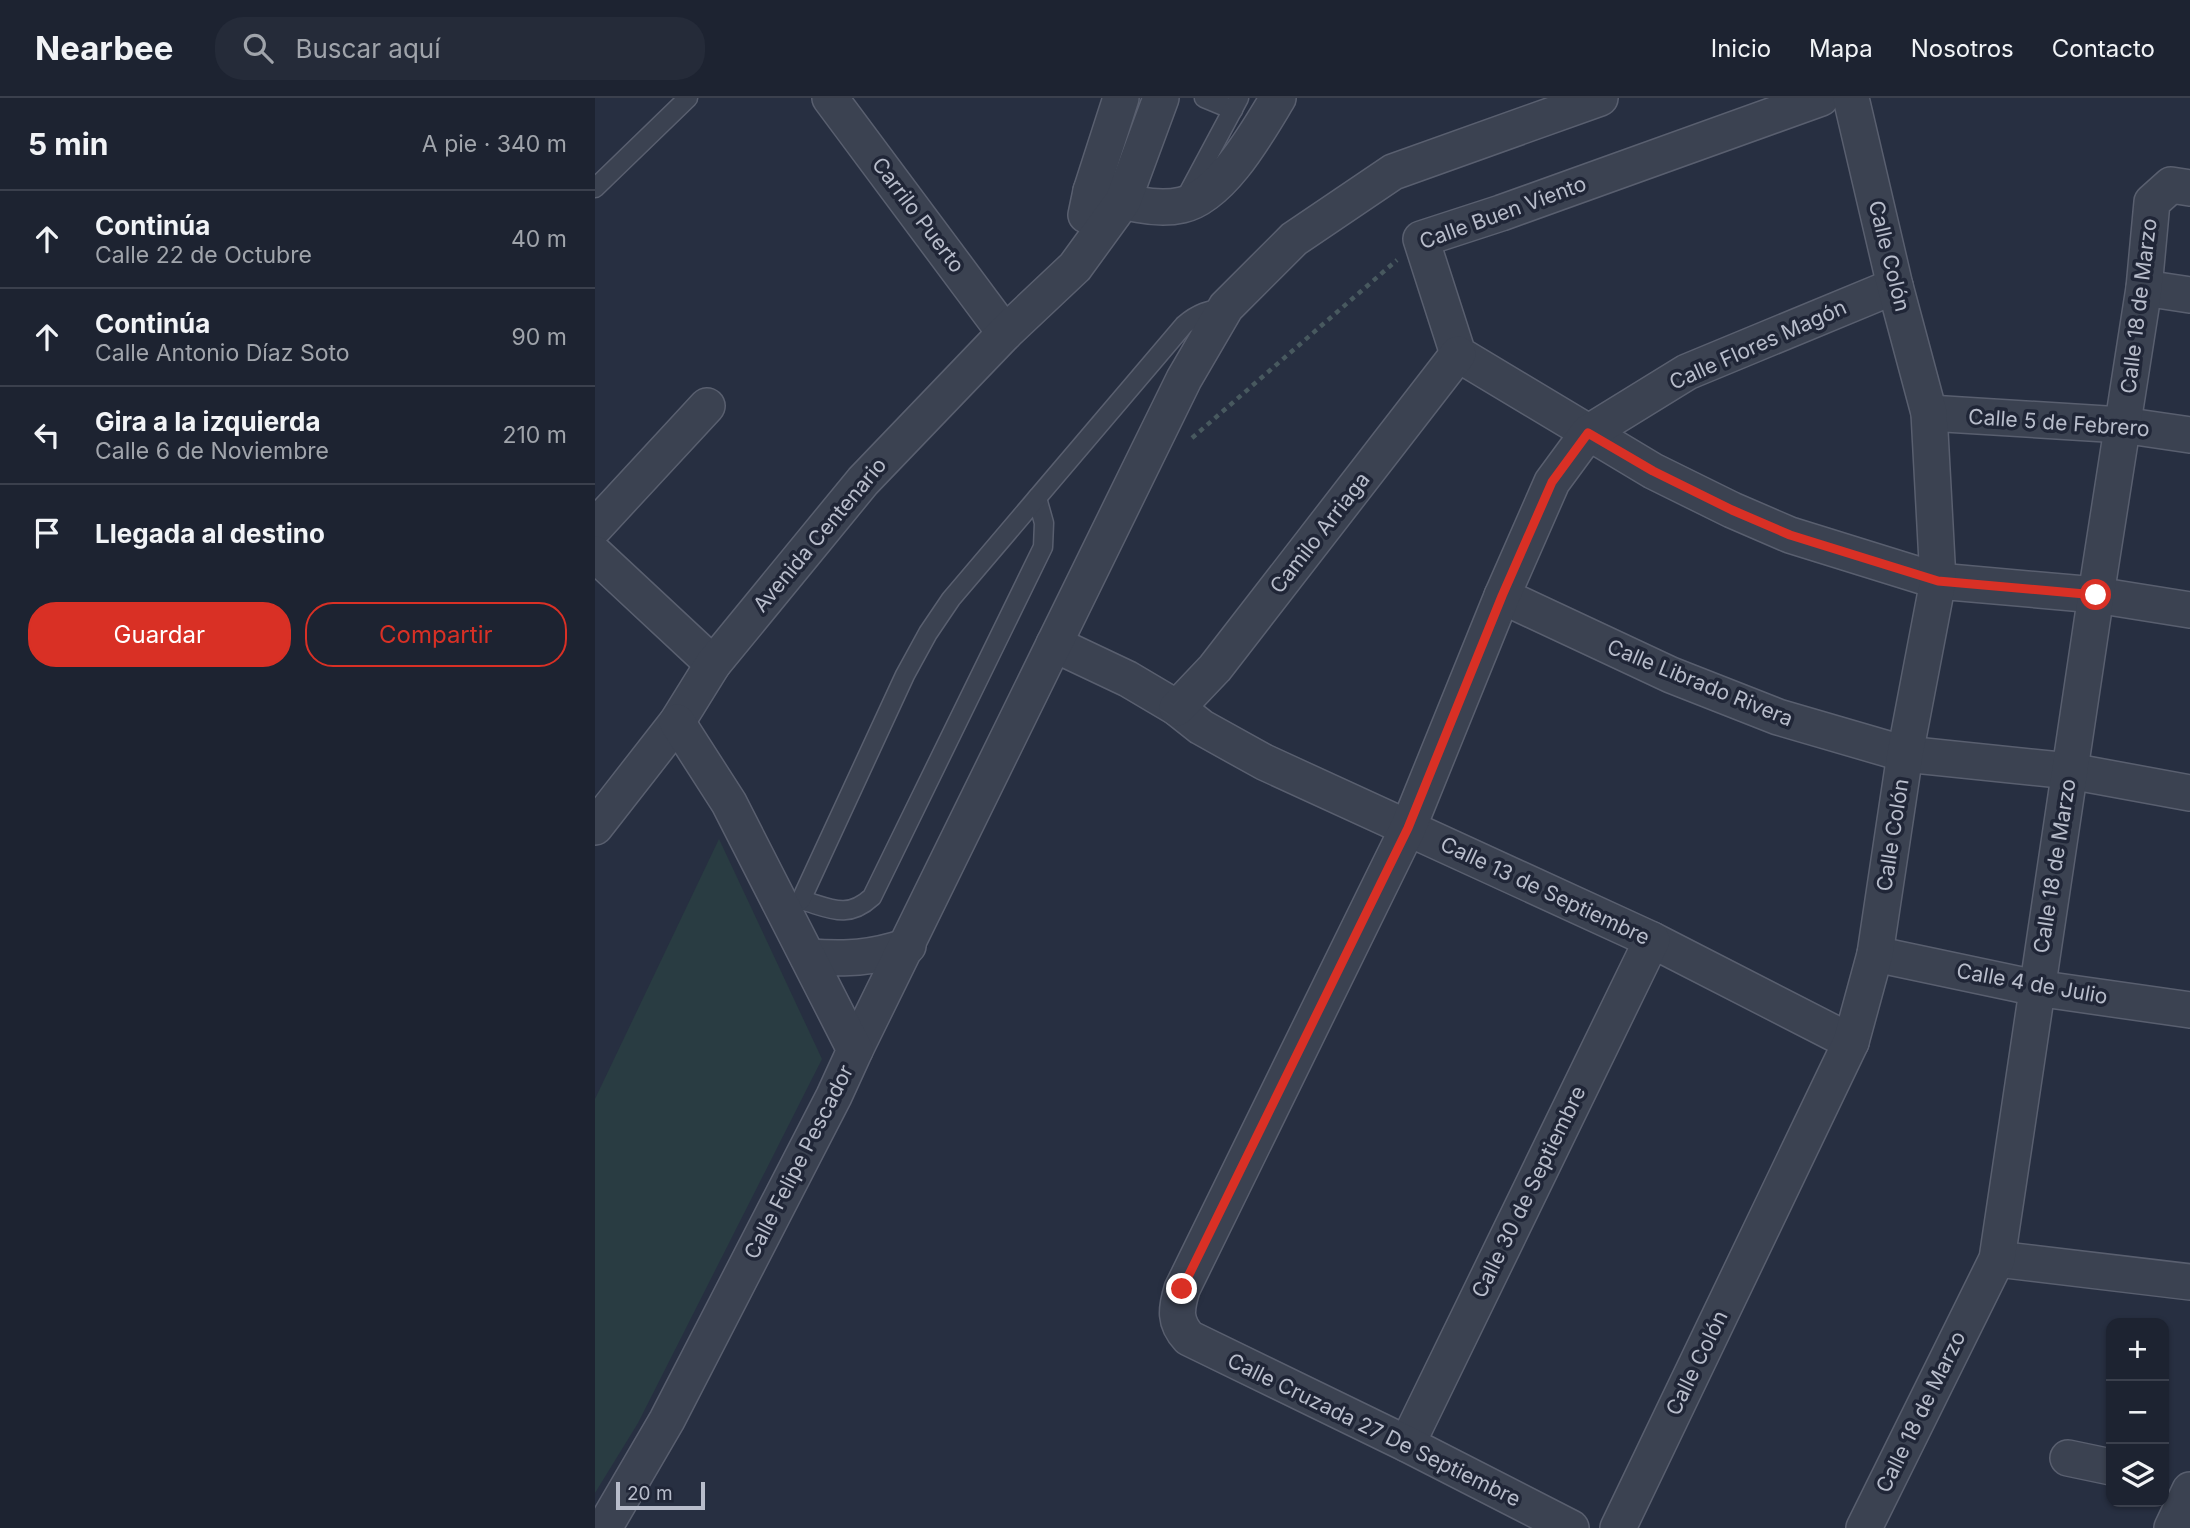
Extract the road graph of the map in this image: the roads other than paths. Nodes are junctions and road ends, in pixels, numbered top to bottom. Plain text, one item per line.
1 (688, 98) edge
2 (830, 98) edge
3 (1121, 98) edge
4 (1161, 98) edge
5 (1204, 98) edge
6 (1278, 98) edge
7 (1600, 98) edge
8 (1821, 98) edge
9 (1851, 98) edge
10 (1236, 104) edge
11 (1109, 134) junction
12 (1145, 145) junction
13 (2180, 187) edge
14 (595, 188) edge
15 (1107, 196) junction
16 (1182, 205) junction
17 (1895, 286) junction
18 (2144, 288) junction
19 (2190, 295) edge
20 (1226, 307) junction
21 (1005, 333) junction
22 (1458, 354) junction
23 (707, 407) dead end
24 (1929, 414) junction
25 (2122, 425) junction
26 (1588, 433) junction
27 (2190, 435) edge
28 (1037, 498) junction
29 (595, 527) edge
30 (595, 554) edge
31 (1938, 581) junction
32 (2096, 595) junction
33 (1502, 596) junction
34 (2190, 610) edge
35 (1054, 643) junction
36 (713, 664) junction
37 (1177, 708) junction
38 (677, 722) junction
39 (1905, 754) junction
40 (2070, 771) junction
41 (2190, 793) edge
42 (595, 827) edge
43 (1408, 828) junction
44 (793, 906) junction
45 (1652, 940) junction
46 (908, 946) junction
47 (1875, 954) junction
48 (807, 957) junction
49 (2036, 988) junction
50 (2190, 1010) edge
51 (1851, 1042) junction
52 (855, 1051) junction
53 (1997, 1259) junction
54 (2190, 1282) edge
55 (1407, 1444) junction
56 (2068, 1458) dead end
57 (2106, 1466) edge
58 (2169, 1479) edge
59 (2190, 1483) edge
60 (2190, 1490) edge
61 (604, 1528) edge
62 (1571, 1528) edge
63 (1618, 1528) edge
64 (1864, 1528) edge
65 (2172, 1528) edge

1 - 14 lane
2 - 21 street, Carrilo Puerto
3 - 11 street, Avenida Centenario
4 - 12 street, Avenida Centenario
5 - 10 lane
6 - 16 street
7 - 20 street
8 - 22 street, Calle Buen Viento
9 - 17 street, Calle Colón
10 - 16 lane
11 - 12 street
11 - 15 street, Avenida Centenario
12 - 15 street, Avenida Centenario
13 - 18 street, Calle 18 de Marzo
15 - 16 street
15 - 21 street, Avenida Centenario
17 - 24 street, Calle Colón
17 - 26 street, Calle Flores Magón
18 - 19 street
18 - 25 street, Calle 18 de Marzo
20 - 28 lane
20 - 35 street
21 - 36 street, Avenida Centenario
22 - 26 street
22 - 37 street, Camilo Arriaga
23 - 29 street
24 - 25 street, Calle 5 de Febrero
24 - 31 street, Calle Colón
25 - 27 street, Calle 5 de Febrero
25 - 32 street, Calle 18 de Marzo
26 - 31 street
26 - 33 street
28 - 44 lane
28 - 44 lane
30 - 36 street
31 - 32 street
31 - 39 street, Calle Colón
32 - 34 street
32 - 40 street, Calle 18 de Marzo
33 - 39 street, Calle Librado Rivera
33 - 43 street
35 - 37 street, Calle 13 de Septiembre
35 - 46 street
36 - 38 street, Avenida Centenario
37 - 43 street, Calle 13 de Septiembre
38 - 42 street, Avenida Centenario
38 - 44 street, Calle Felipe Pescador
39 - 40 street, Calle Librado Rivera
39 - 47 street, Calle Colón
40 - 41 street, Calle Librado Rivera
40 - 49 street, Calle 18 de Marzo
43 - 45 street, Calle 13 de Septiembre
43 - 55 street, Calle Cruzada 27 De Septiembre
44 - 48 street, Calle Felipe Pescador
45 - 51 street, Calle 13 de Septiembre
45 - 55 street, Calle 30 de Septiembre
46 - 48 street
46 - 52 street
47 - 49 street, Calle 4 de Julio
47 - 51 street, Calle Colón
48 - 52 street, Calle Felipe Pescador
49 - 50 street, Calle 4 de Julio
49 - 53 street, Calle 18 de Marzo
51 - 63 street, Calle Colón
52 - 61 street, Calle Felipe Pescador
53 - 54 street
53 - 64 street, Calle 18 de Marzo
55 - 62 street, Calle Cruzada 27 De Septiembre
56 - 57 street
58 - 59 street
60 - 65 street

